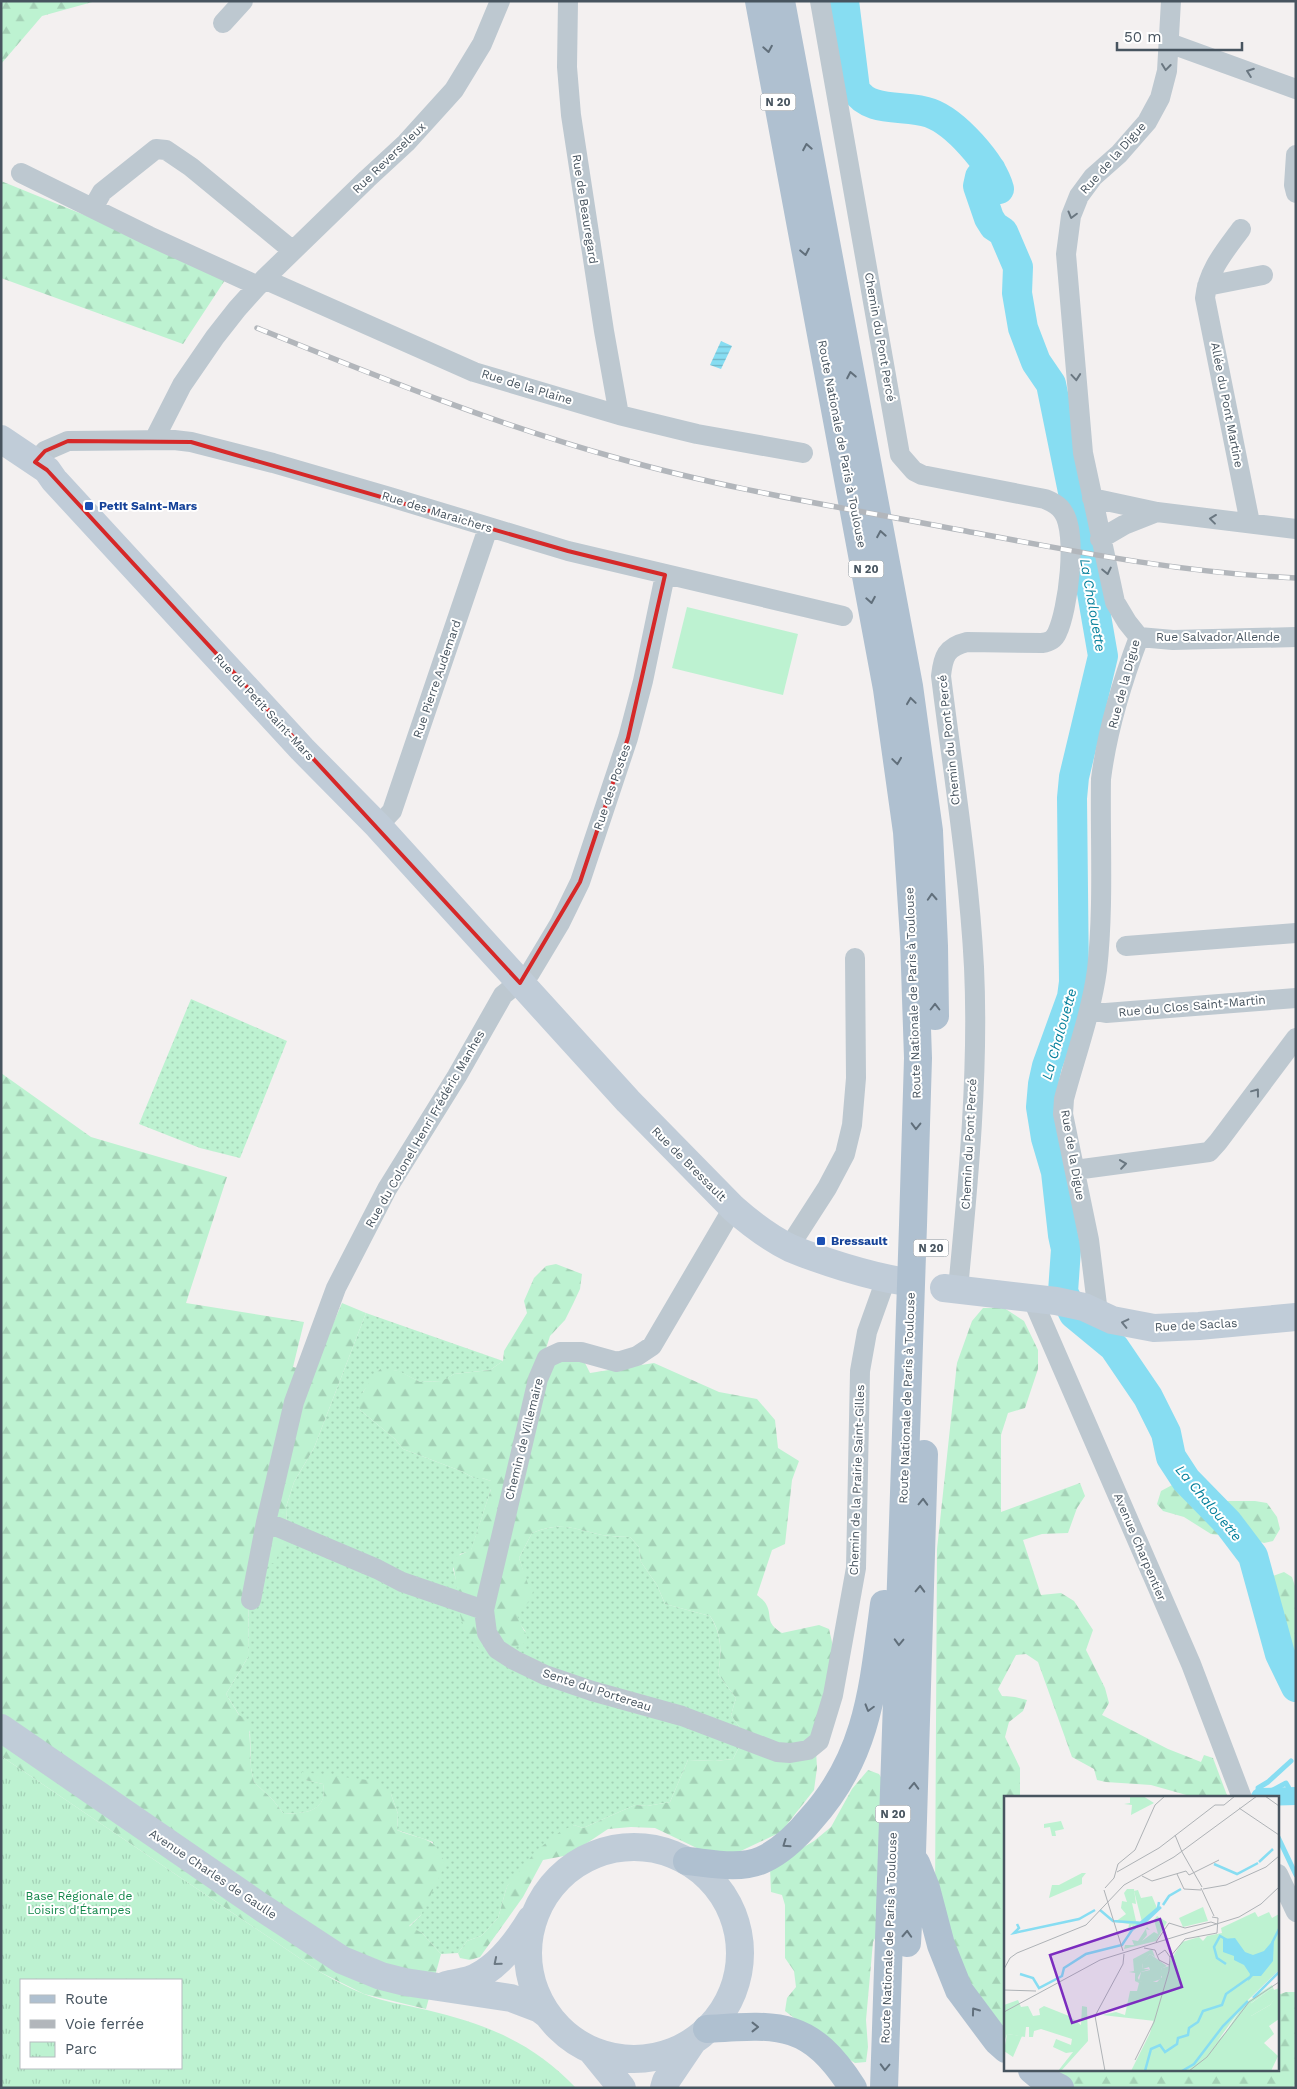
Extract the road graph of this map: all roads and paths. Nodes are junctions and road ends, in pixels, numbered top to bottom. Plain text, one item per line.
1 (243, 1) edge
2 (500, 1) edge
3 (568, 1) edge
4 (759, 1) edge
5 (781, 1) edge
6 (820, 1) edge
7 (1171, 1) edge
8 (223, 23) dead end
9 (1169, 43) junction
10 (1296, 89) edge
11 (1296, 155) edge
12 (21, 173) dead end
13 (1296, 193) edge
14 (93, 208) junction
15 (1241, 229) dead end
16 (293, 251) junction
17 (1262, 275) dead end
18 (261, 283) junction
19 (1207, 286) junction
20 (619, 415) junction
21 (1, 439) edge
22 (154, 440) junction
23 (803, 452) dead end
24 (35, 462) junction
25 (1092, 498) junction
26 (1156, 512) junction
27 (1250, 523) junction
28 (488, 528) junction
29 (1296, 528) edge
30 (1100, 539) junction
31 (664, 575) junction
32 (843, 616) dead end
33 (1133, 629) junction
34 (1296, 637) edge
35 (378, 826) junction
36 (1296, 933) edge
37 (1126, 946) dead end
38 (855, 958) dead end
39 (520, 983) junction
40 (1296, 998) edge
41 (1089, 1010) junction
42 (1296, 1038) edge
43 (1075, 1170) junction
44 (733, 1208) junction
45 (790, 1248) junction
46 (894, 1280) joint
47 (951, 1288) joint
48 (1044, 1300) junction
49 (1091, 1310) junction
50 (1296, 1317) edge
51 (266, 1522) junction
52 (902, 1541) junction
53 (251, 1600) dead end
54 (484, 1610) junction
55 (1, 1728) edge
56 (819, 1741) joint
57 (1241, 1796) edge
58 (912, 1853) junction
59 (686, 1861) junction
60 (1280, 1878) edge
61 (537, 1910) junction
62 (1296, 1912) edge
63 (440, 1986) junction
64 (548, 2015) junction
65 (700, 2035) junction
66 (1004, 2047) edge
67 (591, 2050) junction
68 (1034, 2072) edge
69 (622, 2088) edge
70 (664, 2088) edge
71 (853, 2088) edge
72 (884, 2088) edge
73 (902, 2088) edge
74 (1060, 2088) edge

1 - 8 street
2 - 16 street, Rue Reverseleux
3 - 20 street, Rue de Beauregard
4 -> 52 main road, Route Nationale de Paris à Toulouse / N 20
58 -> 5 main road, Route Nationale de Paris à Toulouse / N 20
6 - 47 street, Chemin du Pont Percé
7 - 9 street, Rue de la Digue
10 -> 9 street
9 -> 25 street, Rue de la Digue
11 - 13 street
12 - 14 street, Rue de la Plaine
14 - 16 street
14 - 18 street, Rue de la Plaine
15 - 19 street, Allée du Pont Martine
16 - 18 street, Rue Reverseleux
17 - 19 street
18 - 20 street, Rue de la Plaine
18 - 22 street, Rue Reverseleux
19 - 27 street, Allée du Pont Martine
20 - 23 street, Rue de la Plaine
21 - 24 street, Rue du Petit Saint-Mars
22 - 24 street, Rue des Maraichers
22 - 28 street, Rue des Maraichers
24 - 35 street, Rue du Petit Saint-Mars
25 - 26 street
25 - 30 street, Rue de la Digue
27 -> 26 street
26 - 30 street
27 - 29 street
28 - 31 street, Rue des Maraichers
28 - 35 street, Rue Pierre Audemard
30 -> 33 street, Rue de la Digue
31 - 32 street, Rue des Maraichers
31 - 39 street, Rue des Postes
33 - 34 street, Rue Salvador Allende
33 - 41 street, Rue de la Digue
35 - 39 street, Rue du Petit Saint-Mars
36 - 37 street
38 - 45 street
39 - 44 street, Rue de Bressault
39 - 51 street, Rue du Colonel Henri Frédéric Manhes
40 - 41 street, Rue du Clos Saint-Martin
41 - 43 street, Rue de la Digue
43 -> 42 street
43 - 49 street, Rue de la Digue
44 - 45 street, Rue de Bressault
44 - 54 street, Chemin de Villemaire
45 - 46 street, Rue de Bressault
46 - 56 street, Chemin de la Prairie Saint-Gilles
47 - 48 street
48 - 49 street
48 - 57 street, Avenue Charpentier
50 -> 49 street, Rue de Saclas
51 - 53 street, Rue du Colonel Henri Frédéric Manhes
51 - 54 street
52 -> 59 main road
52 -> 72 main road, Route Nationale de Paris à Toulouse / N 20
54 - 56 street, Sente du Portereau
55 - 63 street, Avenue Charles de Gaulle
66 -> 58 main road
73 -> 58 main road, Route Nationale de Paris à Toulouse / N 20
59 - 61 street, Avenue Charles de Gaulle
59 - 65 street, Avenue Charles de Gaulle
60 - 62 street
61 -> 63 street, Avenue Charles de Gaulle
61 - 64 street
63 - 64 street, Avenue Charles de Gaulle
64 - 67 street
65 - 67 street
65 - 70 street
65 -> 71 main road
67 - 69 street
68 - 74 main road

